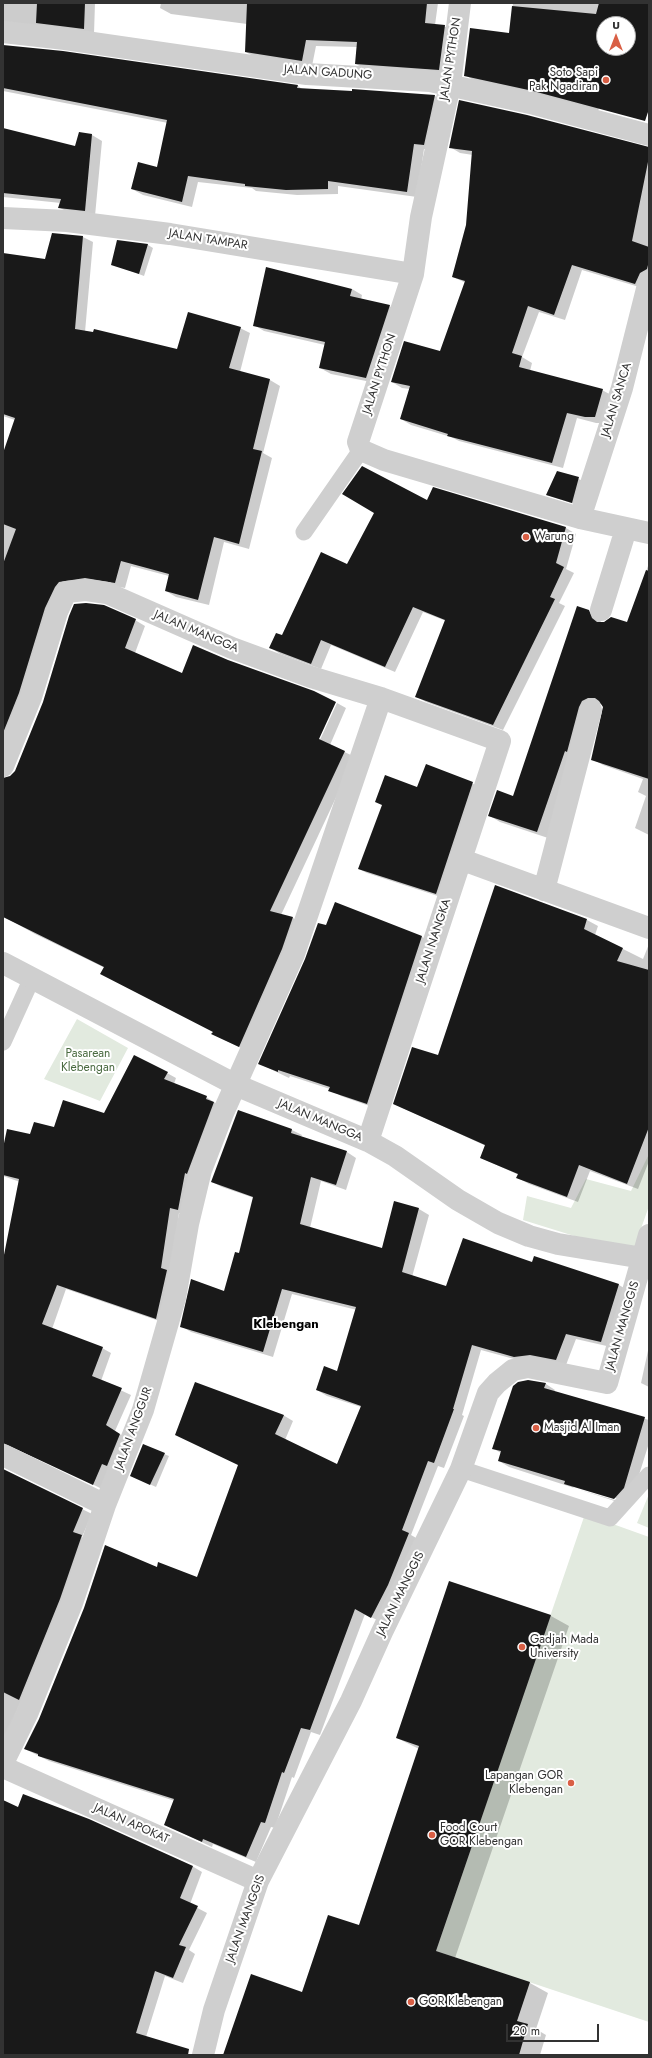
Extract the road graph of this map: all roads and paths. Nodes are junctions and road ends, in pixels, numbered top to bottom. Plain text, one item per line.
1 (460, 3) edge
2 (3, 32) edge
3 (450, 85) junction
4 (649, 135) edge
5 (3, 218) edge
6 (413, 274) junction
7 (649, 281) edge
8 (361, 450) junction
9 (580, 518) junction
10 (626, 529) junction
11 (304, 532) dead end
12 (649, 534) edge
13 (601, 610) dead end
14 (381, 698) junction
15 (591, 710) dead end
16 (500, 741) joint
17 (3, 766) edge
18 (460, 859) junction
19 (544, 890) junction
20 (649, 928) edge
21 (3, 963) edge
22 (32, 978) junction
23 (3, 1042) edge
24 (236, 1085) junction
25 (368, 1141) junction
26 (649, 1235) edge
27 (646, 1258) edge
28 (3, 1455) edge
29 (461, 1469) junction
30 (649, 1475) edge
31 (105, 1505) junction
32 (3, 1763) edge
33 (3, 1767) edge
34 (258, 1881) junction
35 (203, 2055) edge

1 - 3 street, JALAN PYTHON
2 - 3 street, JALAN GADUNG
3 - 4 street, JALAN GADUNG
3 - 6 street, JALAN PYTHON
5 - 6 street, JALAN TAMPAR
6 - 8 street, JALAN PYTHON
7 - 9 street, JALAN SANCA
8 - 9 street
8 - 11 lane
9 - 10 street
10 - 12 street
10 - 13 street
14 - 16 street, JALAN MANGGA
14 - 17 street, JALAN MANGGA
14 - 24 street, JALAN ANGGUR
15 - 19 street
16 - 18 street, JALAN NANGKA
18 - 19 street
18 - 25 street, JALAN NANGKA
19 - 20 street
21 - 22 street, JALAN MANGGA
22 - 23 lane
22 - 24 street, JALAN MANGGA
24 - 25 street, JALAN MANGGA
24 - 31 street, JALAN ANGGUR
25 - 27 street, JALAN MANGGA
26 - 27 street, JALAN MANGGIS
27 - 29 street, JALAN MANGGIS
28 - 31 street
29 - 30 lane
29 - 34 street, JALAN MANGGIS
31 - 32 street, JALAN ANGGUR
33 - 34 street, JALAN APOKAT
34 - 35 street, JALAN MANGGIS

